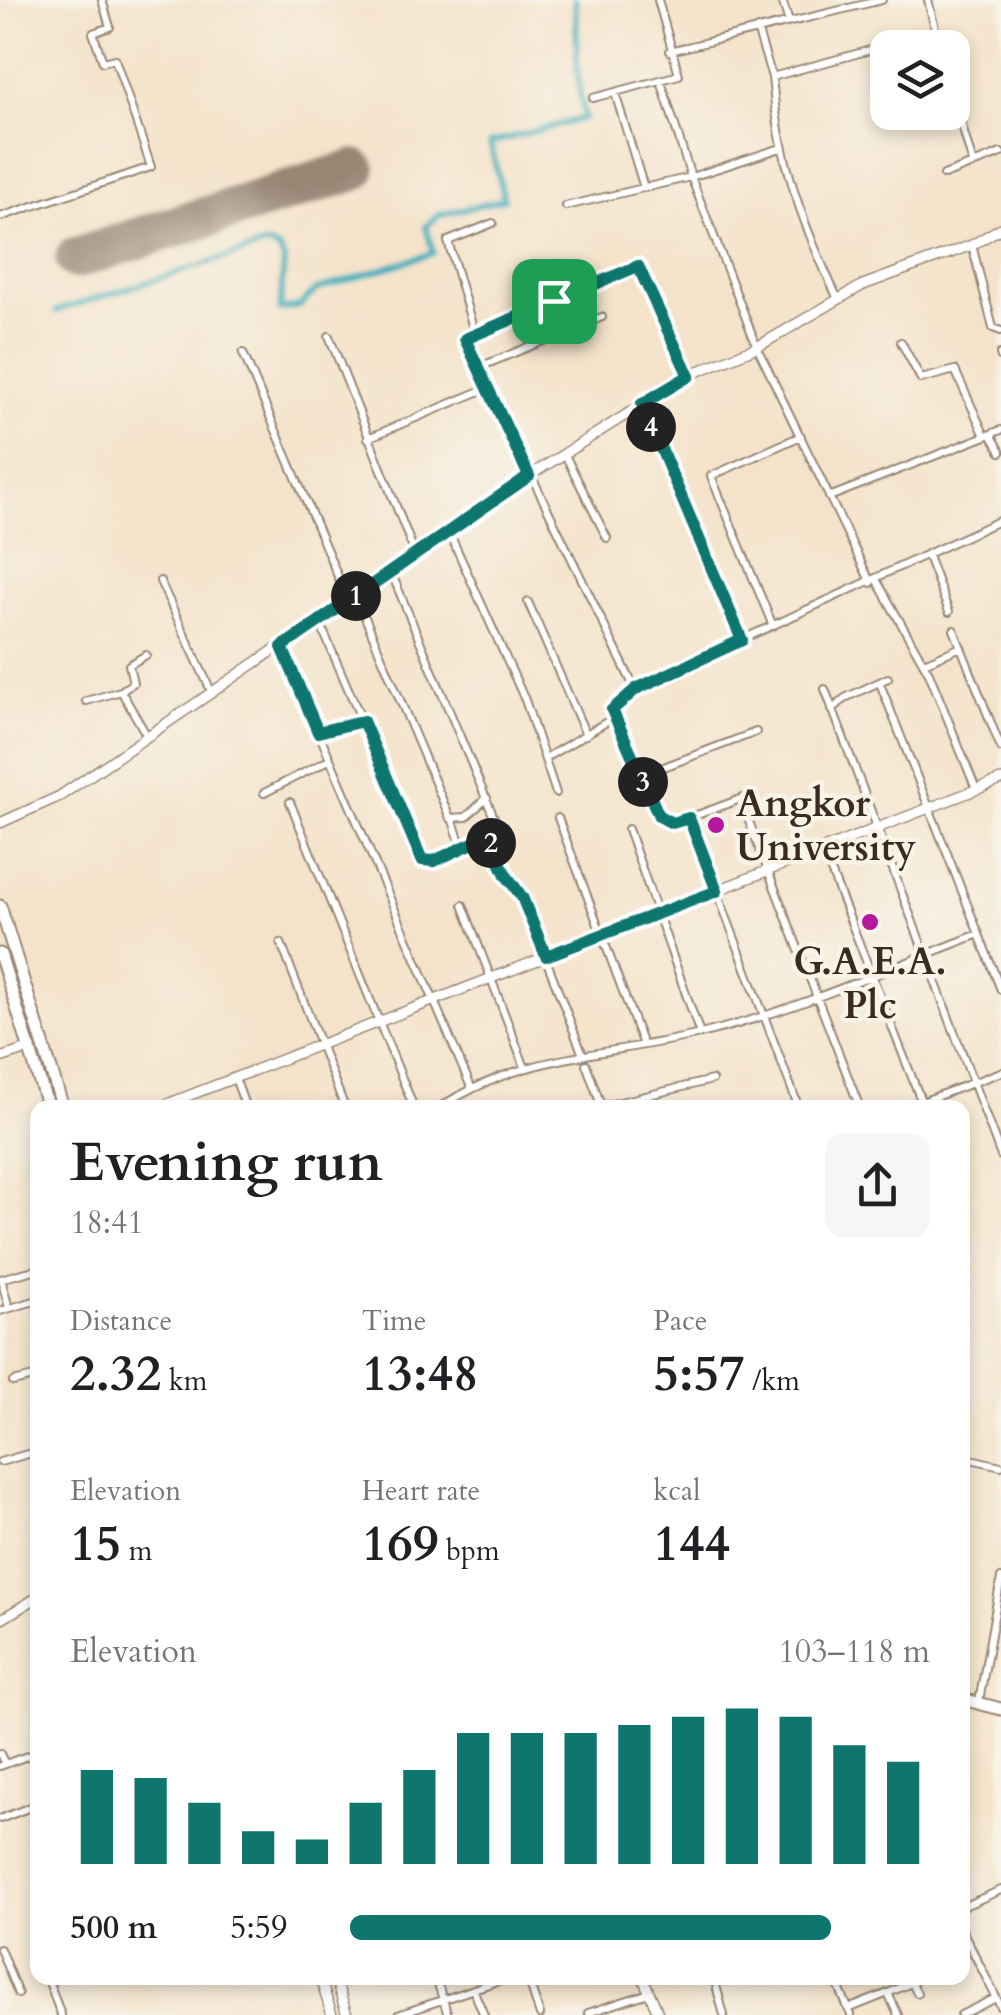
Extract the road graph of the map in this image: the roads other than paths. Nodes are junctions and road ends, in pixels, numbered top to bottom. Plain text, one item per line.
1 (102, 0) edge
2 (658, 0) edge
3 (782, 0) edge
4 (882, 0) edge
5 (928, 0) edge
6 (789, 22) junction
7 (757, 30) junction
8 (936, 30) edge
9 (870, 50) edge
10 (670, 51) junction
11 (772, 77) junction
12 (661, 81) junction
13 (615, 93) junction
14 (593, 98) dead end
15 (963, 130) edge
16 (780, 148) junction
17 (1001, 153) edge
18 (973, 164) junction
19 (944, 175) dead end
20 (691, 177) junction
21 (644, 188) junction
22 (566, 206) dead end
23 (0, 218) edge
24 (494, 223) dead end
25 (1001, 228) edge
26 (972, 245) junction
27 (838, 299) junction
28 (602, 317) dead end
29 (1001, 331) edge
30 (475, 335) junction
31 (329, 336) dead end
32 (901, 342) dead end
33 (757, 347) junction
34 (242, 353) dead end
35 (478, 368) junction
36 (689, 376) junction
37 (486, 389) junction
38 (642, 404) junction
39 (1001, 430) edge
40 (988, 435) junction
41 (801, 436) junction
42 (368, 438) junction
43 (1001, 452) edge
44 (564, 454) junction
45 (529, 476) junction
46 (829, 497) junction
47 (1001, 520) edge
48 (449, 532) junction
49 (607, 538) dead end
50 (415, 555) junction
51 (928, 556) junction
52 (391, 572) junction
53 (160, 581) dead end
54 (874, 582) junction
55 (352, 598) junction
56 (528, 602) dead end
57 (950, 612) dead end
58 (319, 621) junction
59 (773, 626) junction
60 (954, 630) dead end
61 (742, 640) junction
62 (282, 647) junction
63 (961, 647) junction
64 (146, 655) dead end
65 (924, 663) junction
66 (888, 678) dead end
67 (881, 686) dead end
68 (636, 689) junction
69 (825, 689) dead end
70 (121, 690) junction
71 (212, 694) junction
72 (86, 701) dead end
73 (832, 710) junction
74 (615, 718) junction
75 (363, 721) junction
76 (318, 732) junction
77 (756, 732) dead end
78 (586, 735) junction
79 (148, 737) junction
80 (1001, 748) edge
81 (546, 758) junction
82 (329, 760) junction
83 (640, 776) junction
84 (1001, 780) edge
85 (976, 789) junction
86 (264, 792) dead end
87 (556, 793) dead end
88 (746, 796) dead end
89 (487, 798) junction
90 (290, 802) dead end
91 (929, 807) junction
92 (558, 818) dead end
93 (689, 818) junction
94 (748, 818) dead end
95 (453, 820) junction
96 (0, 823) edge
97 (498, 827) dead end
98 (875, 828) junction
99 (628, 829) dead end
100 (462, 848) junction
101 (823, 851) junction
102 (768, 873) junction
103 (717, 891) junction
104 (463, 905) dead end
105 (0, 906) edge
106 (658, 915) junction
107 (979, 934) junction
108 (600, 936) junction
109 (281, 943) dead end
110 (0, 954) edge
111 (925, 954) junction
112 (546, 956) junction
113 (3, 975) edge
114 (872, 975) junction
115 (492, 978) junction
116 (1001, 990) edge
117 (816, 996) junction
118 (434, 1000) junction
119 (766, 1015) junction
120 (377, 1023) junction
121 (700, 1034) junction
122 (43, 1044) junction
123 (321, 1044) junction
124 (642, 1045) junction
125 (30, 1048) junction
126 (0, 1058) edge
127 (585, 1059) junction
128 (524, 1065) junction
129 (1001, 1072) edge
130 (234, 1077) junction
131 (712, 1080) dead end
132 (972, 1082) junction
133 (471, 1087) junction
134 (46, 1100) edge
135 (60, 1100) edge
136 (177, 1100) edge
137 (243, 1100) edge
138 (342, 1100) edge
139 (411, 1100) edge
140 (451, 1100) edge
141 (596, 1100) edge
142 (624, 1100) edge
143 (796, 1100) edge
144 (857, 1100) edge
145 (921, 1100) edge
146 (932, 1100) edge
147 (1001, 1156) edge
148 (30, 1271) edge
149 (0, 1279) edge
150 (30, 1302) edge
151 (4, 1309) edge
152 (30, 1378) edge
153 (13, 1382) dead end
154 (30, 1453) edge
155 (970, 1459) edge
156 (0, 1462) edge
157 (1001, 1466) edge
158 (1001, 1578) edge
159 (30, 1602) edge
160 (0, 1620) edge
161 (970, 1701) edge
162 (979, 1703) junction
163 (1001, 1709) edge
164 (0, 1754) edge
165 (30, 1755) edge
166 (2, 1765) edge
167 (30, 1807) edge
168 (0, 1819) edge
169 (1001, 1890) edge
170 (970, 1904) edge
171 (970, 1946) edge
172 (0, 1948) edge
173 (322, 1985) edge
174 (338, 1985) edge
175 (438, 1985) edge
176 (485, 1985) edge
177 (530, 1985) edge
178 (646, 1985) edge
179 (716, 1985) edge
180 (838, 1985) edge
181 (902, 1985) edge
182 (912, 1985) edge
183 (50, 1986) dead end
184 (473, 1989) junction
185 (916, 1992) dead end
186 (888, 1993) junction
187 (18, 1994) dead end
188 (649, 1994) junction
189 (996, 1998) junction
190 (443, 1999) junction
191 (1001, 2006) edge
192 (850, 2012) edge
193 (588, 2013) edge
194 (60, 2015) edge
195 (332, 2015) edge
196 (347, 2015) edge
197 (398, 2015) edge
198 (448, 2015) edge
199 (484, 2015) edge
200 (540, 2015) edge
201 (659, 2015) edge
202 (724, 2015) edge
203 (898, 2015) edge
204 (960, 2015) edge

1 - 23 street
2 - 10 street
3 - 6 street
4 - 6 street
5 - 8 street
6 - 7 street
7 - 10 street
7 - 11 street
9 - 11 street
10 - 12 street
11 - 16 street
12 - 13 street
12 - 20 street
13 - 14 street
13 - 21 street
15 - 18 street
16 - 20 street
16 - 27 street
17 - 18 street
18 - 19 street
20 - 21 street
20 - 33 street
21 - 22 street
24 - 30 street
25 - 26 street
26 - 27 street
26 - 29 street
27 - 33 street
28 - 35 street
30 - 35 street
30 - 36 street
31 - 42 street
32 - 40 street
33 - 36 street
33 - 41 street
34 - 55 street
35 - 37 street
36 - 38 street
37 - 42 street
37 - 45 street
38 - 44 street
38 - 61 street
39 - 40 street
40 - 43 street
40 - 46 street
41 - 46 street
41 - 59 street
42 - 50 street
44 - 45 street
44 - 49 street
45 - 48 street
45 - 68 street
46 - 54 street
47 - 51 street
48 - 50 street
48 - 81 street
50 - 52 street
51 - 54 street
51 - 57 street
52 - 55 street
52 - 89 street
53 - 71 street
54 - 59 street
54 - 65 street
55 - 58 street
55 - 95 street
56 - 78 street
58 - 62 street
58 - 75 street
59 - 61 street
60 - 63 street
61 - 68 street
62 - 71 street
62 - 76 street
63 - 65 street
63 - 80 street
64 - 70 street
65 - 85 street
66 - 73 street
67 - 91 street
68 - 74 street
69 - 73 street
70 - 72 street
70 - 79 street
71 - 79 street
73 - 98 street
74 - 78 street
74 - 83 street
75 - 76 street
75 - 100 street
76 - 82 street
77 - 83 street
78 - 81 street
79 - 96 street
81 - 87 street
82 - 86 street
82 - 118 street
83 - 93 street
84 - 85 street
85 - 91 street
88 - 93 street
89 - 95 street
89 - 97 street
90 - 120 street
91 - 98 street
91 - 107 street
92 - 108 street
93 - 103 street
94 - 102 street
95 - 100 street
98 - 101 street
98 - 111 street
99 - 106 street
100 - 112 street
101 - 102 street
101 - 114 street
102 - 103 street
102 - 117 street
103 - 106 street
103 - 119 street
104 - 115 street
105 - 122 highway
106 - 108 street
106 - 121 street
107 - 111 street
107 - 116 street
108 - 112 street
108 - 124 street
109 - 123 street
110 - 113 highway
111 - 114 street
111 - 132 street
112 - 115 street
112 - 127 street
113 - 125 highway
114 - 117 street
114 - 145 street
115 - 118 street
115 - 128 street
117 - 119 street
117 - 144 street
118 - 120 street
118 - 133 street
119 - 121 street
119 - 143 street
120 - 123 street
120 - 139 street
121 - 124 street
122 - 125 street
122 - 135 highway
123 - 130 street
123 - 138 street
124 - 127 street
125 - 126 street
125 - 134 highway
127 - 128 street
127 - 141 street
128 - 133 street
129 - 132 street
130 - 136 street
130 - 137 street
131 - 142 street
132 - 146 street
132 - 147 street
133 - 140 street
148 - 149 street
149 - 151 street
150 - 151 street
152 - 153 street
154 - 156 street
155 - 157 street
158 - 162 street
159 - 160 street
161 - 162 highway
162 - 163 highway
164 - 166 street
165 - 166 street
167 - 168 street
169 - 170 street
171 - 189 street
172 - 187 street
173 - 195 street
174 - 196 street
175 - 190 street
176 - 184 street
177 - 200 street
178 - 188 street
179 - 202 street
180 - 192 street
181 - 186 street
182 - 185 street
183 - 194 street
184 - 190 street
184 - 199 street
186 - 192 street
186 - 203 street
188 - 193 street
188 - 201 street
189 - 191 street
189 - 204 street
190 - 197 street
190 - 198 street

